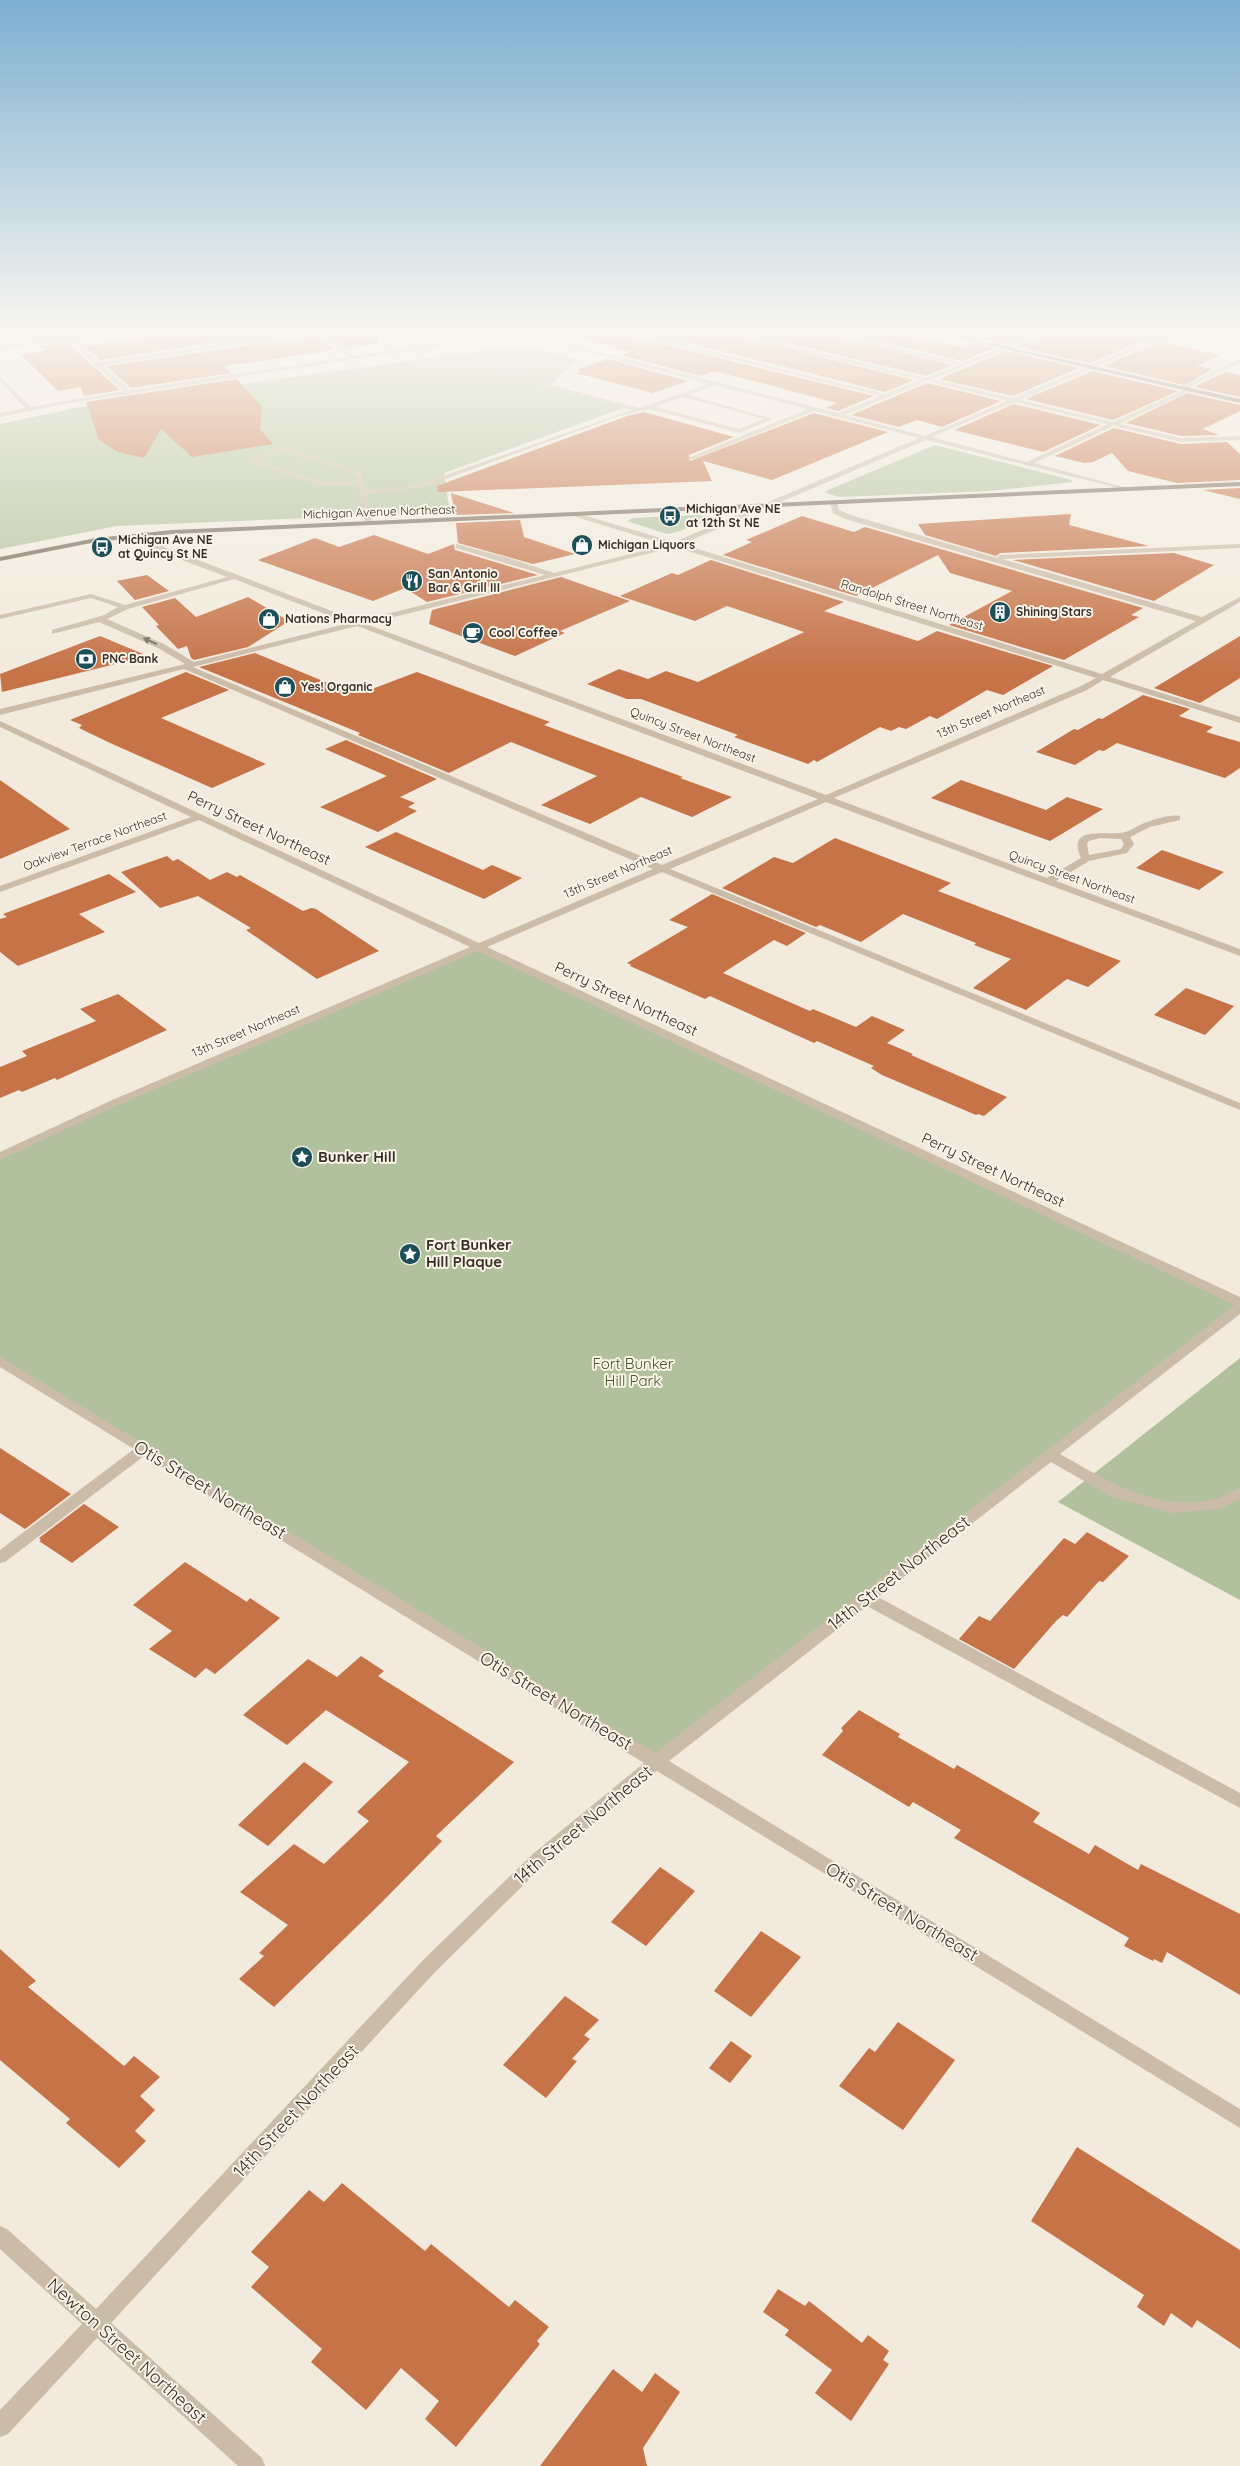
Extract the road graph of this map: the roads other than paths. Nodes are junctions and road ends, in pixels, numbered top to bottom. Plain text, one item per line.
1 (540, 443) edge
2 (729, 443) edge
3 (915, 443) edge
4 (947, 443) edge
5 (1073, 443) edge
6 (692, 458) dead end
7 (1027, 464) junction
8 (360, 483) junction
9 (1240, 484) edge
10 (1129, 490) junction
11 (362, 492) junction
12 (834, 503) junction
13 (769, 506) junction
14 (576, 514) junction
15 (369, 524) junction
16 (141, 535) junction
17 (674, 545) junction
18 (459, 546) dead end
19 (1240, 546) edge
20 (990, 557) junction
21 (0, 559) edge
22 (553, 575) junction
23 (234, 577) junction
24 (1240, 599) edge
25 (1227, 606) junction
26 (125, 607) junction
27 (1240, 610) edge
28 (0, 617) edge
29 (100, 619) junction
30 (1203, 620) junction
31 (358, 623) junction
32 (55, 632) dead end
33 (188, 665) junction
34 (1104, 678) junction
35 (0, 712) edge
36 (1240, 720) edge
37 (0, 724) edge
38 (825, 798) junction
39 (199, 817) junction
40 (1177, 818) dead end
41 (1125, 836) junction
42 (1086, 859) junction
43 (660, 868) junction
44 (1048, 881) junction
45 (0, 889) edge
46 (478, 947) junction
47 (1240, 953) edge
48 (1240, 1107) edge
49 (0, 1156) edge
50 (1240, 1302) edge
51 (1240, 1306) edge
52 (0, 1361) edge
53 (144, 1449) junction
54 (1050, 1455) junction
55 (1240, 1493) edge
56 (0, 1558) edge
57 (866, 1598) junction
58 (656, 1762) junction
59 (1240, 1801) edge
60 (1240, 2119) edge
61 (0, 2236) edge
62 (97, 2323) junction
63 (0, 2426) edge
64 (254, 2466) edge

1 - 11 street
2 - 6 street
3 - 13 street
4 - 7 street
5 - 7 street
7 - 10 street
8 - 8 street
8 - 11 street
9 - 10 main road, Michigan Avenue Northeast
10 - 12 main road, Michigan Avenue Northeast
11 - 15 street
12 - 13 main road, Michigan Avenue Northeast
12 - 20 street
13 - 14 main road, Michigan Avenue Northeast
13 - 17 street
14 - 15 main road, Michigan Avenue Northeast
14 - 17 street, Randolph Street Northeast
15 - 16 main road, Michigan Avenue Northeast
16 - 21 main road, Michigan Avenue Northeast
16 - 23 street, Quincy Street Northeast
17 - 22 street
17 - 34 street, Randolph Street Northeast
18 - 22 street
19 - 20 street
20 - 30 street
22 - 31 street
23 - 26 street
23 - 31 street, Quincy Street Northeast
24 - 25 street, 13th Street Northeast
25 - 27 street
25 - 30 street, 13th Street Northeast
26 - 28 street
26 - 29 street
29 - 32 street
33 -> 29 street
30 - 34 street, 13th Street Northeast
31 - 33 street
31 - 38 street, Quincy Street Northeast
33 - 35 street
33 - 43 street
34 - 36 street, Randolph Street Northeast
34 - 38 street, 13th Street Northeast
37 - 39 street, Perry Street Northeast
38 - 43 street, 13th Street Northeast
38 - 44 street, Quincy Street Northeast
39 - 45 street, Oakview Terrace Northeast
39 - 46 street, Perry Street Northeast
40 - 41 street
41 - 42 street
41 - 42 street
42 - 44 street
43 - 46 street, 13th Street Northeast
43 - 48 street
44 - 47 street, Quincy Street Northeast
46 - 49 street, 13th Street Northeast
46 - 50 street, Perry Street Northeast
51 - 54 street, 14th Street Northeast
52 - 53 street, Otis Street Northeast
53 - 56 street
53 - 58 street, Otis Street Northeast
54 - 55 street
54 - 57 street, 14th Street Northeast
57 - 58 street, 14th Street Northeast
57 - 59 street
58 - 60 street, Otis Street Northeast
58 - 62 street, 14th Street Northeast
61 - 62 street, Newton Street Northeast
62 - 63 street, 14th Street Northeast
62 - 64 street, Newton Street Northeast

